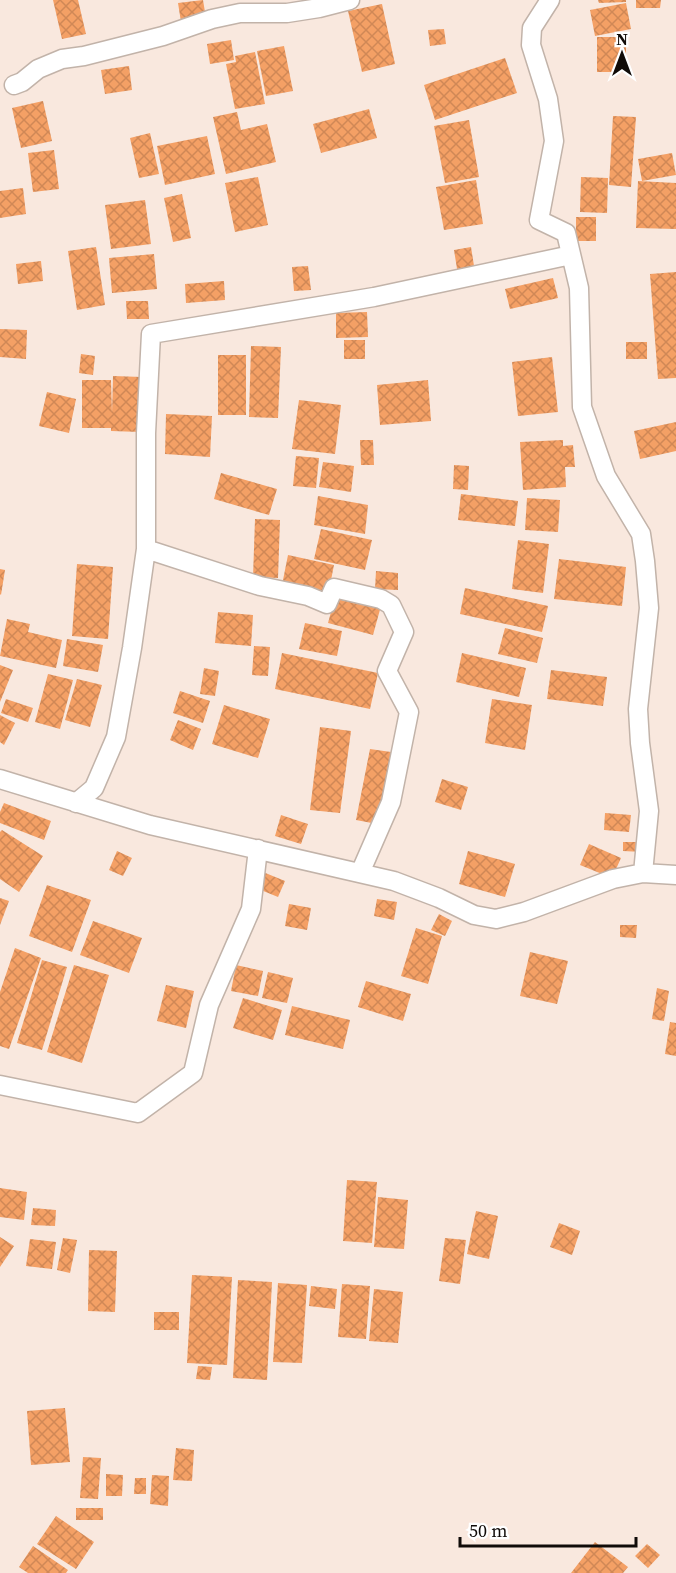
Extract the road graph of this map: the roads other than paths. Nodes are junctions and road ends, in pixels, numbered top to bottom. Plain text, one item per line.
1 (350, 0) edge
2 (550, 0) edge
3 (14, 85) dead end
4 (571, 255) junction
5 (146, 549) junction
6 (0, 779) edge
7 (76, 803) junction
8 (258, 849) junction
9 (360, 873) junction
10 (643, 873) junction
11 (676, 875) edge
12 (0, 1084) edge

1 - 3 street
2 - 4 street
4 - 5 street
4 - 10 street
5 - 7 street
5 - 9 street
6 - 7 street
7 - 8 street
8 - 9 street
8 - 12 street
9 - 10 street
10 - 11 street

